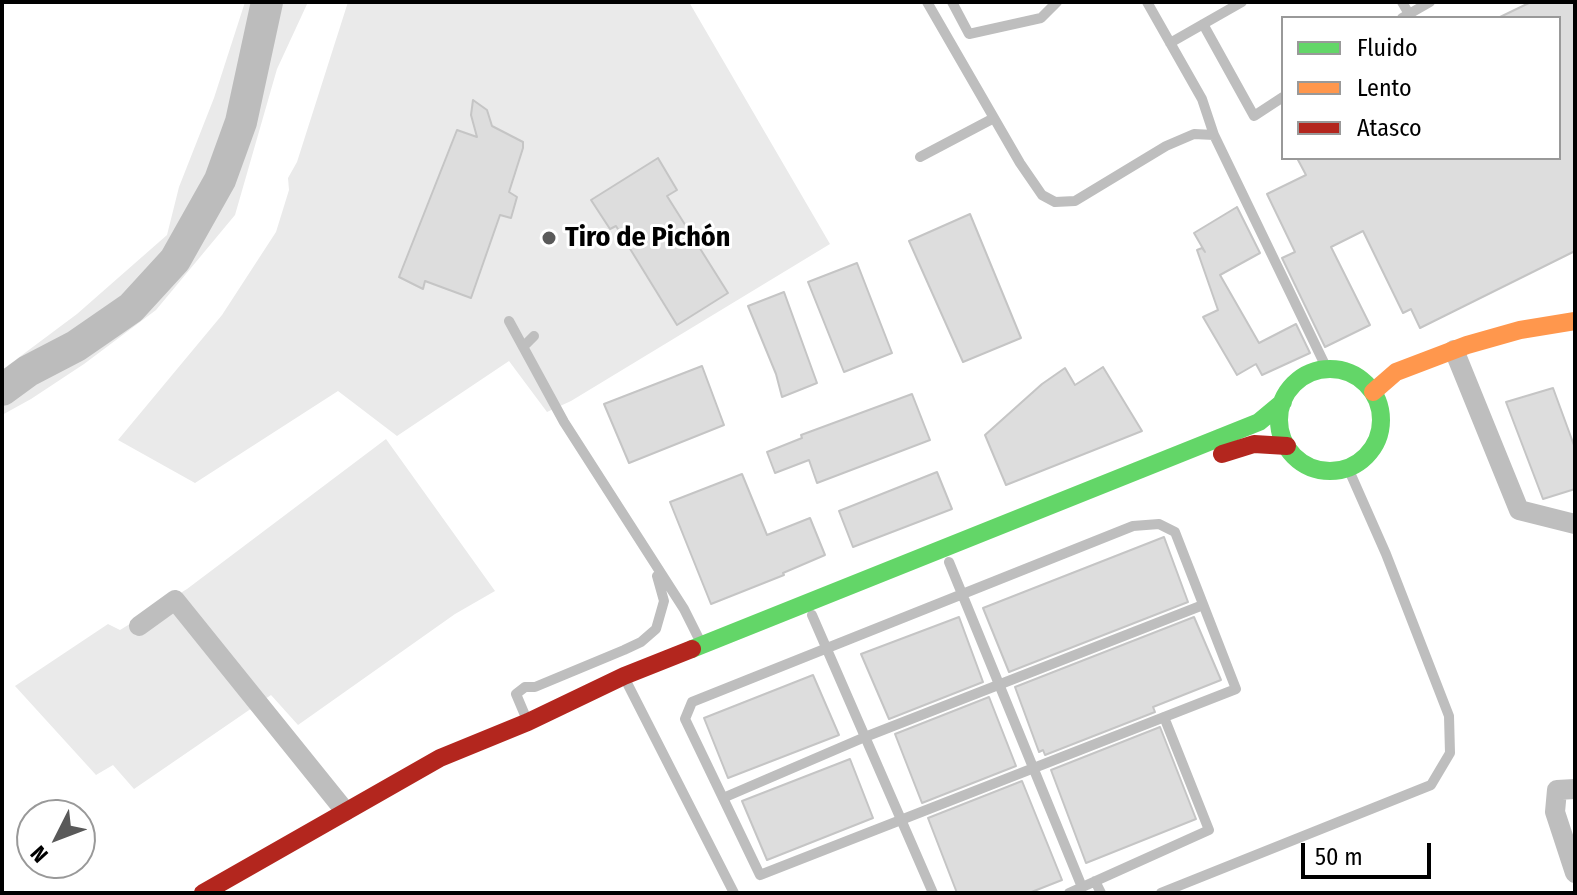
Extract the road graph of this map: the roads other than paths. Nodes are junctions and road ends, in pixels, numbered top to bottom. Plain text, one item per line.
1 (927, 2) edge
2 (952, 2) edge
3 (1057, 2) edge
4 (1147, 2) edge
5 (1242, 2) edge
6 (1402, 2) edge
7 (1430, 2) edge
8 (1406, 16) edge
9 (1203, 24) junction
10 (1170, 43) junction
11 (1281, 98) edge
12 (994, 118) junction
13 (1214, 135) junction
14 (920, 157) dead end
15 (509, 321) dead end
16 (1575, 321) edge
17 (534, 336) dead end
18 (523, 347) junction
19 (1454, 350) junction
20 (1327, 369) junction
21 (1373, 392) junction
22 (1283, 402) junction
23 (1287, 446) junction
24 (1348, 468) junction
25 (1575, 524) edge
26 (639, 542) junction
27 (949, 562) junction
28 (964, 594) junction
29 (1203, 605) junction
30 (812, 615) junction
31 (139, 626) dead end
32 (702, 645) junction
33 (827, 649) junction
34 (627, 682) junction
35 (1000, 684) junction
36 (1164, 717) junction
37 (528, 722) junction
38 (865, 737) junction
39 (1033, 767) junction
40 (1575, 789) edge
41 (723, 798) junction
42 (345, 811) junction
43 (901, 820) junction
44 (1575, 873) edge
45 (1095, 881) junction
46 (1082, 887) junction
47 (203, 893) edge
48 (734, 893) edge
49 (933, 893) edge
50 (1069, 893) edge
51 (1101, 893) edge
52 (1161, 893) edge

1 - 12 lane
2 - 3 lane
4 - 10 lane
5 - 9 lane
6 - 8 lane
7 - 8 lane
9 - 10 lane
9 - 11 lane
10 - 13 lane
12 - 13 lane
12 - 14 lane
13 - 20 lane
15 - 18 lane
16 - 19 main road
17 - 18 lane
18 - 26 lane
19 - 21 main road
19 - 25 street
20 - 21 main road
20 - 22 main road
21 - 24 main road
22 - 23 main road
22 - 32 main road
23 - 24 main road
23 - 27 main road
24 - 52 lane
26 - 32 lane
26 - 37 lane
27 - 28 lane
27 - 30 main road
28 - 29 lane
28 - 33 lane
28 - 35 lane
29 - 35 lane
29 - 36 lane
30 - 33 lane
30 - 34 main road
31 - 42 street
32 - 34 main road
33 - 38 lane
33 - 41 lane
34 - 37 main road
34 - 48 lane
35 - 38 lane
35 - 39 lane
36 - 39 lane
36 - 45 lane
37 - 42 main road
38 - 41 lane
38 - 43 lane
39 - 43 lane
39 - 46 lane
40 - 44 street
41 - 43 lane
42 - 47 main road
43 - 49 lane
45 - 46 lane
45 - 51 lane
46 - 50 lane

